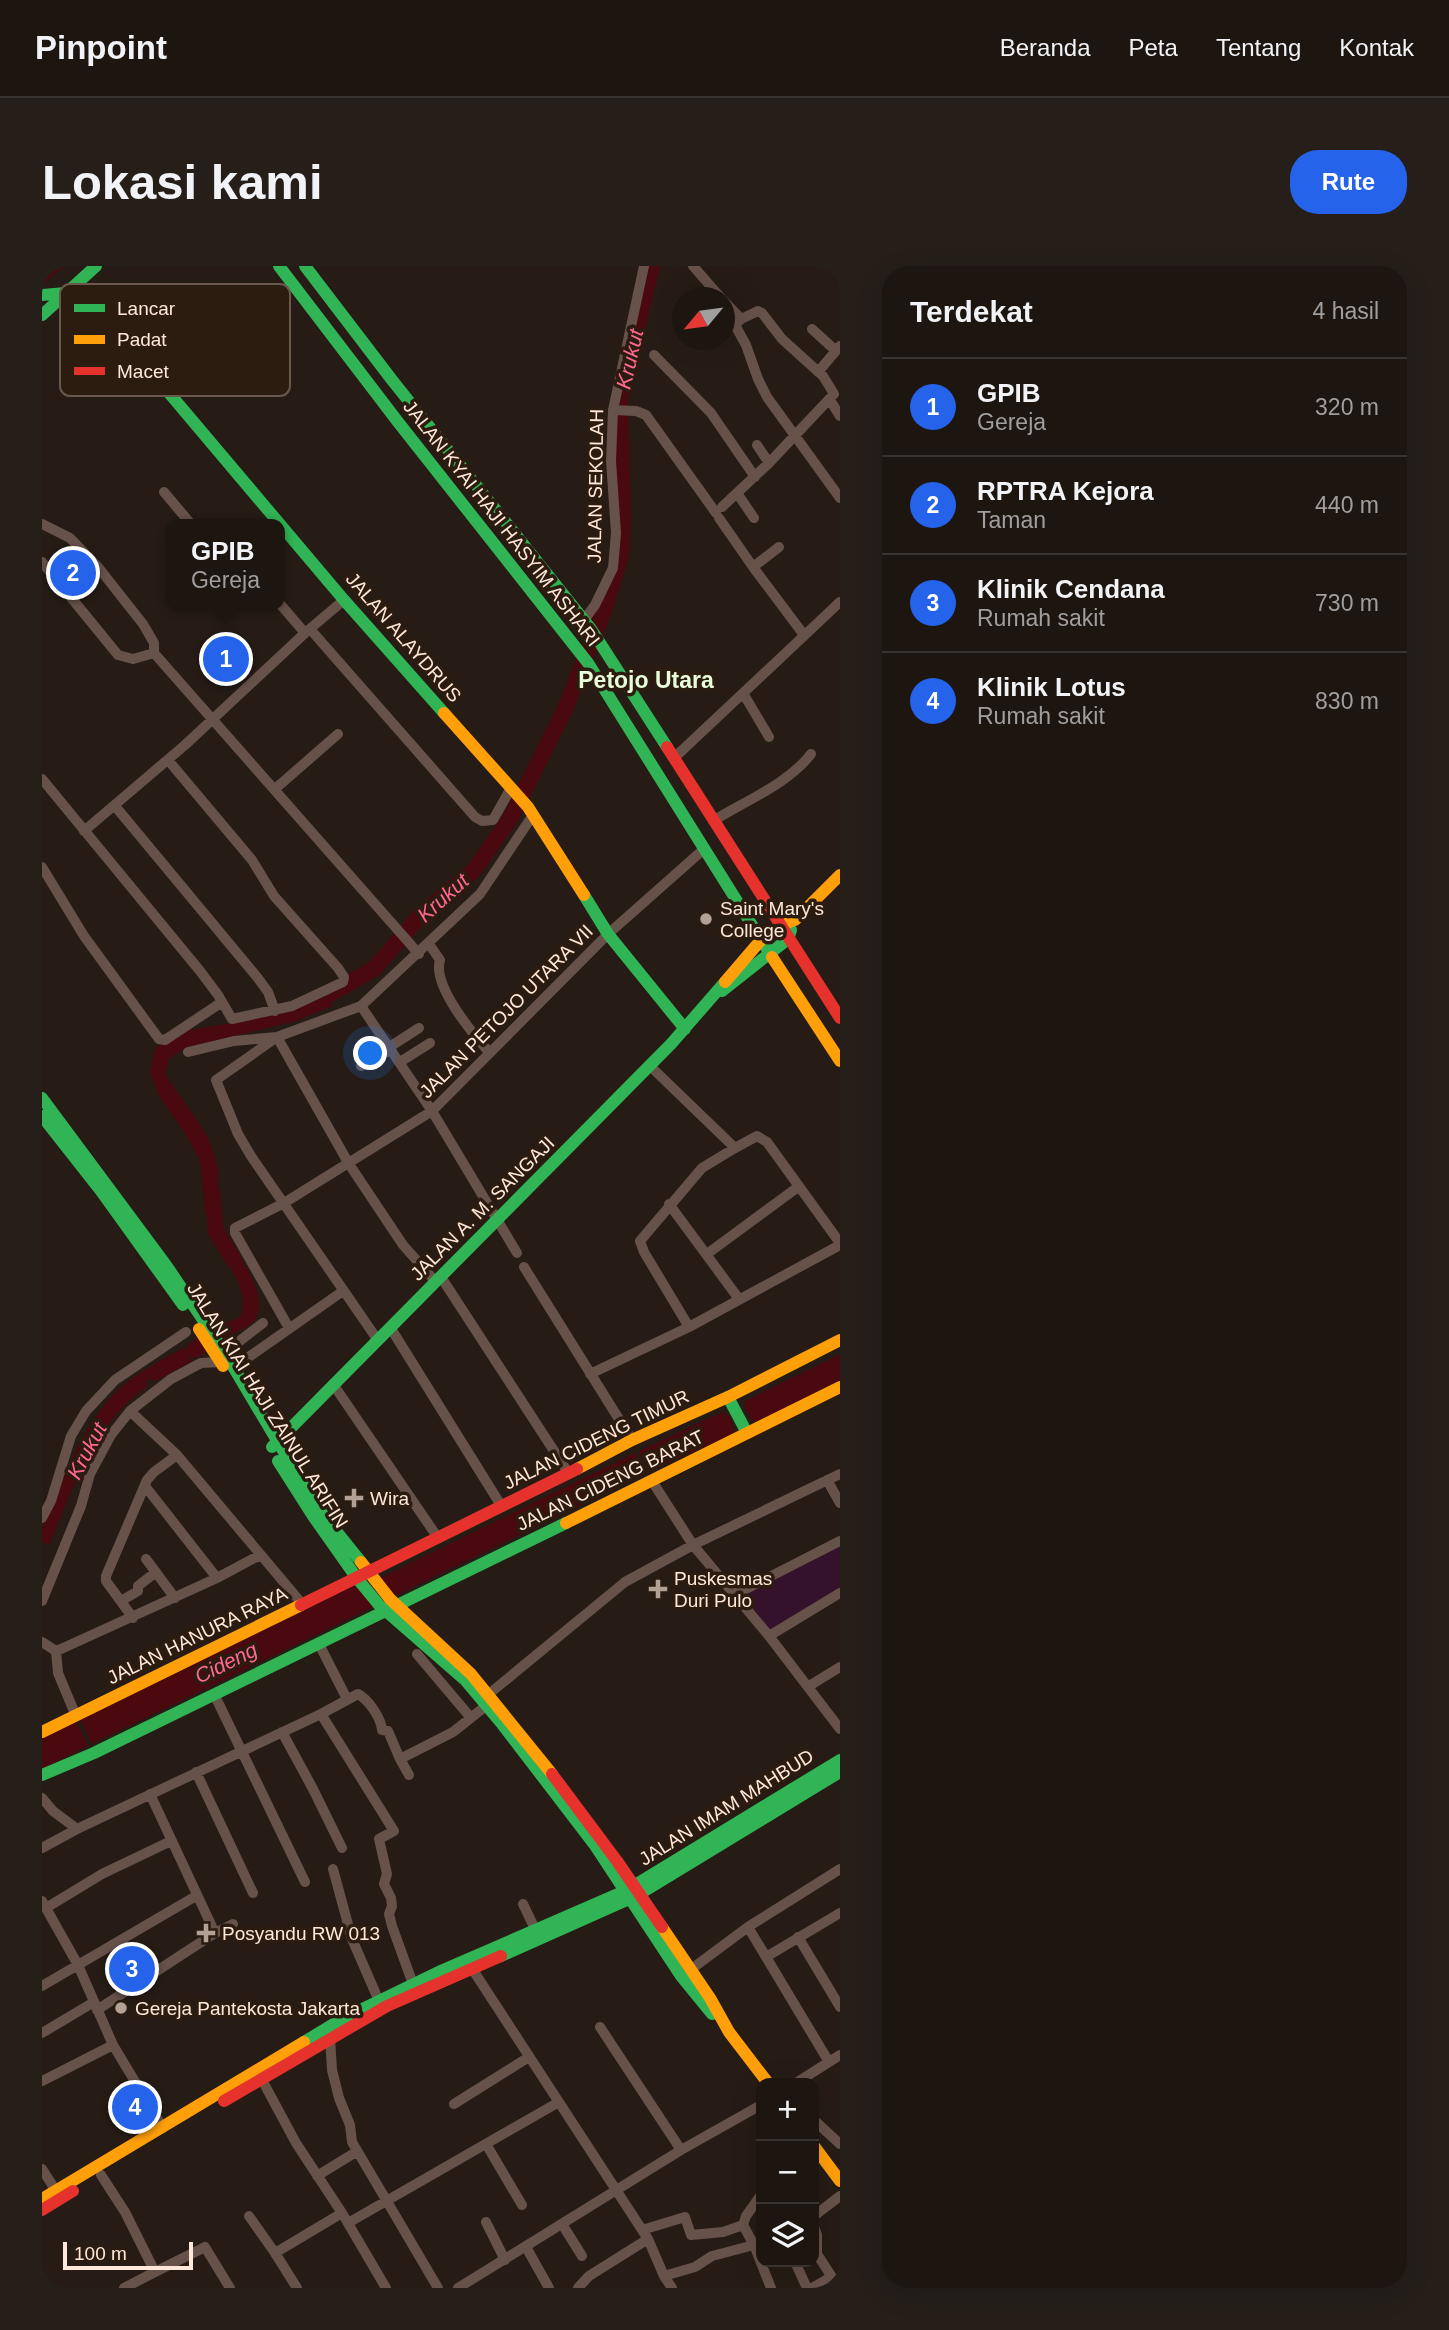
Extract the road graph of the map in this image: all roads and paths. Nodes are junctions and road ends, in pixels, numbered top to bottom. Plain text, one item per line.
1 (96, 266) edge
2 (279, 266) edge
3 (305, 266) edge
4 (644, 266) edge
5 (693, 266) edge
6 (76, 284) edge
7 (712, 287) edge
8 (42, 295) edge
9 (60, 295) edge
10 (60, 299) edge
11 (735, 312) edge
12 (42, 315) edge
13 (741, 319) junction
14 (812, 329) dead end
15 (838, 348) edge
16 (654, 355) dead end
17 (818, 372) junction
18 (166, 396) edge
19 (830, 400) junction
20 (621, 410) junction
21 (840, 416) edge
22 (796, 435) junction
23 (757, 445) dead end
24 (769, 463) junction
25 (755, 477) junction
26 (164, 492) dead end
27 (737, 493) junction
28 (840, 498) edge
29 (719, 513) junction
30 (754, 518) dead end
31 (187, 519) edge
32 (273, 519) edge
33 (42, 524) edge
34 (285, 532) edge
35 (779, 547) dead end
36 (42, 562) edge
37 (753, 567) junction
38 (344, 600) junction
39 (840, 602) edge
40 (285, 609) edge
41 (588, 624) junction
42 (307, 631) junction
43 (804, 635) junction
44 (154, 653) junction
45 (743, 693) junction
46 (214, 719) junction
47 (338, 734) dead end
48 (769, 737) dead end
49 (811, 754) dead end
50 (674, 758) junction
51 (168, 760) junction
52 (42, 779) edge
53 (275, 789) junction
54 (512, 789) junction
55 (115, 806) junction
56 (530, 811) junction
57 (713, 821) junction
58 (84, 831) junction
59 (704, 849) junction
60 (42, 867) edge
61 (840, 875) edge
62 (795, 920) junction
63 (779, 926) junction
64 (608, 934) junction
65 (788, 939) junction
66 (761, 940) junction
67 (429, 944) junction
68 (416, 950) junction
69 (770, 953) junction
70 (718, 993) junction
71 (222, 1002) junction
72 (361, 1006) junction
73 (275, 1011) junction
74 (840, 1018) edge
75 (419, 1028) dead end
76 (685, 1029) junction
77 (277, 1037) junction
78 (430, 1044) dead end
79 (389, 1049) junction
80 (188, 1052) dead end
81 (489, 1052) junction
82 (840, 1061) edge
83 (400, 1062) junction
84 (649, 1065) junction
85 (361, 1066) dead end
86 (42, 1098) edge
87 (432, 1111) junction
88 (42, 1116) edge
89 (735, 1148) junction
90 (349, 1164) junction
91 (798, 1187) junction
92 (284, 1203) junction
93 (669, 1204) junction
94 (498, 1219) junction
95 (840, 1244) edge
96 (517, 1253) dead end
97 (707, 1254) junction
98 (524, 1267) dead end
99 (438, 1280) junction
100 (343, 1291) junction
101 (740, 1300) junction
102 (263, 1323) dead end
103 (196, 1327) junction
104 (689, 1327) junction
105 (289, 1328) junction
106 (390, 1328) junction
107 (377, 1339) junction
108 (840, 1340) edge
109 (223, 1357) junction
110 (590, 1374) junction
111 (333, 1384) junction
112 (840, 1387) edge
113 (730, 1402) junction
114 (130, 1411) junction
115 (746, 1431) junction
116 (632, 1440) junction
117 (274, 1446) junction
118 (177, 1455) junction
119 (569, 1474) junction
120 (840, 1474) edge
121 (827, 1480) junction
122 (652, 1481) junction
123 (145, 1486) junction
124 (840, 1503) edge
125 (502, 1507) junction
126 (42, 1518) edge
127 (438, 1538) junction
128 (840, 1542) edge
129 (693, 1545) junction
130 (260, 1555) junction
131 (146, 1559) dead end
132 (156, 1572) junction
133 (363, 1576) junction
134 (217, 1578) junction
135 (840, 1593) edge
136 (736, 1594) junction
137 (174, 1598) junction
138 (42, 1601) edge
139 (121, 1601) junction
140 (303, 1605) junction
141 (388, 1605) junction
142 (134, 1618) junction
143 (769, 1636) junction
144 (42, 1642) edge
145 (319, 1644) junction
146 (56, 1651) junction
147 (424, 1656) junction
148 (840, 1667) edge
149 (810, 1686) junction
150 (214, 1694) junction
151 (347, 1699) junction
152 (486, 1699) junction
153 (321, 1714) junction
154 (76, 1716) junction
155 (471, 1718) junction
156 (840, 1729) edge
157 (42, 1732) edge
158 (282, 1732) junction
159 (243, 1751) junction
160 (400, 1759) junction
161 (840, 1759) edge
162 (196, 1772) junction
163 (840, 1772) edge
164 (409, 1774) dead end
165 (42, 1775) edge
166 (149, 1794) junction
167 (42, 1798) edge
168 (77, 1829) junction
169 (171, 1840) junction
170 (42, 1848) edge
171 (342, 1849) dead end
172 (334, 1869) dead end
173 (840, 1869) edge
174 (305, 1882) dead end
175 (253, 1893) dead end
176 (631, 1893) junction
177 (196, 1896) junction
178 (523, 1903) dead end
179 (44, 1904) edge
180 (839, 1915) edge
181 (233, 1924) dead end
182 (748, 1927) junction
183 (535, 1929) junction
184 (215, 1933) junction
185 (799, 1937) junction
186 (766, 1957) junction
187 (469, 1963) junction
188 (78, 1965) junction
189 (686, 1973) junction
190 (445, 1974) junction
191 (413, 1984) junction
192 (42, 1985) edge
193 (379, 2001) junction
194 (96, 2006) junction
195 (840, 2007) edge
196 (600, 2027) dead end
197 (42, 2033) edge
198 (330, 2037) junction
199 (113, 2045) junction
200 (840, 2055) edge
201 (529, 2057) junction
202 (285, 2058) junction
203 (829, 2062) junction
204 (261, 2078) junction
205 (764, 2078) edge
206 (804, 2078) edge
207 (42, 2081) edge
208 (559, 2102) junction
209 (454, 2104) dead end
210 (756, 2108) edge
211 (819, 2125) edge
212 (166, 2131) junction
213 (486, 2144) junction
214 (840, 2144) edge
215 (681, 2150) junction
216 (356, 2152) junction
217 (819, 2153) edge
218 (42, 2169) edge
219 (101, 2175) junction
220 (317, 2176) junction
221 (840, 2180) edge
222 (56, 2191) junction
223 (616, 2192) junction
224 (840, 2196) edge
225 (42, 2199) edge
226 (386, 2201) junction
227 (756, 2202) edge
228 (522, 2205) dead end
229 (42, 2210) edge
230 (819, 2212) edge
231 (342, 2213) junction
232 (249, 2216) dead end
233 (486, 2222) dead end
234 (348, 2223) junction
235 (562, 2224) junction
236 (743, 2225) junction
237 (645, 2234) junction
238 (754, 2245) junction
239 (526, 2247) junction
240 (275, 2253) junction
241 (582, 2256) dead end
242 (819, 2257) edge
243 (505, 2260) junction
244 (798, 2267) edge
245 (155, 2272) junction
246 (664, 2276) junction
247 (831, 2277) junction
248 (124, 2288) edge
249 (230, 2288) edge
250 (297, 2288) edge
251 (386, 2288) edge
252 (438, 2288) edge
253 (458, 2288) edge
254 (549, 2288) edge
255 (578, 2288) edge
256 (672, 2288) edge
257 (771, 2288) edge
258 (810, 2288) edge
259 (839, 2288) edge

1 - 6 main road
2 - 59 main road, JALAN KYAI HAJI HASYIM ASHARI
3 - 41 main road, JALAN KYAI HAJI HASYIM ASHARI
4 - 20 street, JALAN SEKOLAH
5 - 7 street
8 - 9 main road
10 - 12 main road
11 - 13 street
13 - 17 street
13 - 22 street
14 - 15 street
15 - 17 street
16 - 25 street
17 - 19 street
18 - 32 main road, JALAN ALAYDRUS
19 - 21 street
19 - 22 street
20 - 29 street
20 - 41 street, JALAN SEKOLAH
22 - 24 street
22 - 28 street
23 - 24 street
24 - 25 street
25 - 27 street
26 - 31 street
27 - 29 street
27 - 30 street
29 - 37 street
33 - 44 street
34 - 38 main road, JALAN ALAYDRUS
35 - 37 street
36 - 44 street
37 - 43 street
38 - 42 street
38 - 54 main road, JALAN ALAYDRUS
39 - 43 street
40 - 42 street
41 - 50 main road, JALAN KYAI HAJI HASYIM ASHARI
42 - 46 street
42 - 54 street
43 - 45 street
44 - 46 street
45 - 48 street
45 - 50 street
46 - 51 street
46 - 53 street
47 - 53 street
49 - 57 street
50 - 57 main road, JALAN KYAI HAJI HASYIM ASHARI
51 - 55 street
51 - 73 street
52 - 58 street
53 - 68 street
54 - 56 main road, JALAN ALAYDRUS
55 - 58 street
55 - 73 street
56 - 64 main road, JALAN ALAYDRUS
56 - 67 street
57 - 63 main road, JALAN KYAI HAJI HASYIM ASHARI
58 - 71 street
59 - 64 street, JALAN PETOJO UTARA VII
59 - 66 main road, JALAN KYAI HAJI HASYIM ASHARI
60 - 71 street
61 - 62 main road, JALAN A. M. SANGAJI
62 - 63 main road, JALAN A. M. SANGAJI
62 - 65 main road, JALAN A. M. SANGAJI
63 - 65 main road, JALAN KYAI HAJI HASYIM ASHARI
63 - 66 main road, JALAN A. M. SANGAJI
64 - 76 main road, JALAN ALAYDRUS
64 - 81 street, JALAN PETOJO UTARA VII
65 - 69 main road, JALAN A. M. SANGAJI
65 - 74 main road, JALAN KYAI HAJI HASYIM ASHARI
66 - 69 main road, JALAN KYAI HAJI HASYIM ASHARI
66 - 70 main road, JALAN A. M. SANGAJI
67 - 68 street
67 - 81 street
68 - 72 street
69 - 70 main road, JALAN A. M. SANGAJI
69 - 82 main road, JALAN KYAI HAJI HASYIM ASHARI
70 - 76 main road, JALAN A. M. SANGAJI
71 - 73 street
72 - 77 street
72 - 79 street
75 - 79 street
76 - 84 main road, JALAN A. M. SANGAJI
77 - 80 street
77 - 90 street
77 - 92 street
78 - 83 street
79 - 83 street
79 - 85 street
81 - 87 street, JALAN PETOJO UTARA VII
83 - 87 street
84 - 89 street
84 - 94 main road, JALAN A. M. SANGAJI
86 - 103 main road, JALAN KIAI HAJI ZAINUL ARIFIN
87 - 90 street, JALAN PETOJO UTARA VII
87 - 94 street
88 - 103 main road, JALAN KIAI HAJI ZAINUL ARIFIN
89 - 91 street
89 - 93 street
90 - 92 street, JALAN PETOJO UTARA VII
90 - 99 street
91 - 95 street
91 - 97 street
92 - 100 street
92 - 105 street, JALAN PETOJO UTARA VII
93 - 97 street
93 - 104 street
94 - 96 street
94 - 99 main road, JALAN A. M. SANGAJI
95 - 101 street
97 - 101 street
98 - 110 street
99 - 106 main road, JALAN A. M. SANGAJI
99 - 119 street
100 - 105 street
100 - 107 street
101 - 104 street
102 - 109 street
103 - 109 main road
103 - 126 street
104 - 110 street
105 - 109 street
106 - 107 main road, JALAN A. M. SANGAJI
106 - 125 street
107 - 111 main road, JALAN A. M. SANGAJI
108 - 113 main road, JALAN CIDENG TIMUR
109 - 114 street
109 - 117 main road
110 - 116 street
111 - 117 main road, JALAN A. M. SANGAJI
111 - 127 street
112 - 115 main road, JALAN CIDENG BARAT
113 - 115 main road
113 - 116 main road, JALAN CIDENG TIMUR
114 - 118 street
114 - 138 street
115 - 122 main road, JALAN CIDENG BARAT
116 - 119 main road, JALAN CIDENG TIMUR
117 - 133 main road
118 - 123 street
118 - 130 street
119 - 125 main road, JALAN CIDENG TIMUR
120 - 121 street
121 - 124 street
121 - 129 street
122 - 129 street
122 - 141 main road, JALAN CIDENG BARAT
123 - 134 street
123 - 139 street
125 - 127 main road, JALAN CIDENG TIMUR
127 - 133 main road, JALAN CIDENG TIMUR
128 - 136 street
129 - 136 street
129 - 152 street
130 - 134 street
130 - 140 street
131 - 132 street
132 - 137 street
132 - 139 street
133 - 140 main road, JALAN HANURA RAYA
133 - 141 main road
134 - 137 street
135 - 143 street
136 - 143 street
137 - 142 street
139 - 142 street
140 - 154 main road, JALAN HANURA RAYA
141 - 145 main road, JALAN CIDENG BARAT
141 - 147 main road
141 - 152 main road
142 - 146 street
143 - 149 street
144 - 146 street
145 - 150 main road, JALAN CIDENG BARAT
145 - 151 street
146 - 154 street
147 - 152 main road
147 - 155 street
148 - 149 street
149 - 156 street
150 - 159 street
150 - 165 main road, JALAN CIDENG BARAT
151 - 153 street
151 - 160 street
152 - 155 street
152 - 176 main road
153 - 158 street
153 - 191 street
154 - 157 main road, JALAN HANURA RAYA
155 - 160 street
158 - 159 street
158 - 171 street
159 - 162 street
159 - 174 street
160 - 164 street
161 - 176 main road, JALAN IMAM MAHBUD
162 - 166 street
162 - 175 street
163 - 176 main road, JALAN IMAM MAHBUD
166 - 168 street
166 - 169 street
167 - 168 street
168 - 170 street
169 - 177 street
169 - 179 street
172 - 193 street
173 - 182 street
176 - 183 main road
176 - 187 main road
176 - 189 main road
177 - 184 street
177 - 188 street
178 - 183 street
179 - 188 street
180 - 185 street
181 - 184 street
182 - 186 street
182 - 189 street
183 - 187 main road
184 - 194 street
185 - 186 street
185 - 195 street
186 - 203 street
187 - 190 main road
187 - 201 street
188 - 192 street
188 - 194 street
189 - 205 main road
190 - 191 main road
190 - 198 main road
191 - 193 main road
193 - 202 main road
194 - 197 street
194 - 199 street
196 - 215 street
198 - 202 main road
198 - 216 street
199 - 207 street
199 - 212 street
200 - 203 street
201 - 208 street
201 - 209 street
202 - 204 main road
202 - 212 main road
203 - 206 street
204 - 212 main road
204 - 220 street
208 - 213 street
208 - 223 street
210 - 215 street
211 - 214 street
212 - 219 main road
212 - 222 main road
213 - 226 street
213 - 228 street
215 - 223 street
216 - 220 street
216 - 226 street
217 - 221 main road
218 - 222 street
219 - 229 main road
219 - 245 street
220 - 231 street
222 - 225 main road
223 - 235 street
223 - 237 street
224 - 230 street
226 - 234 street
226 - 252 street
227 - 236 street
231 - 234 street
231 - 240 street
232 - 240 street
233 - 243 street
234 - 251 street
235 - 239 street
235 - 241 street
236 - 237 street
236 - 238 street
237 - 246 street
237 - 255 street
238 - 246 street
238 - 257 street
239 - 243 street
239 - 254 street
240 - 250 street
242 - 247 street
243 - 253 street
244 - 258 street
245 - 248 street
245 - 249 street
246 - 256 street
247 - 258 street
247 - 259 street

